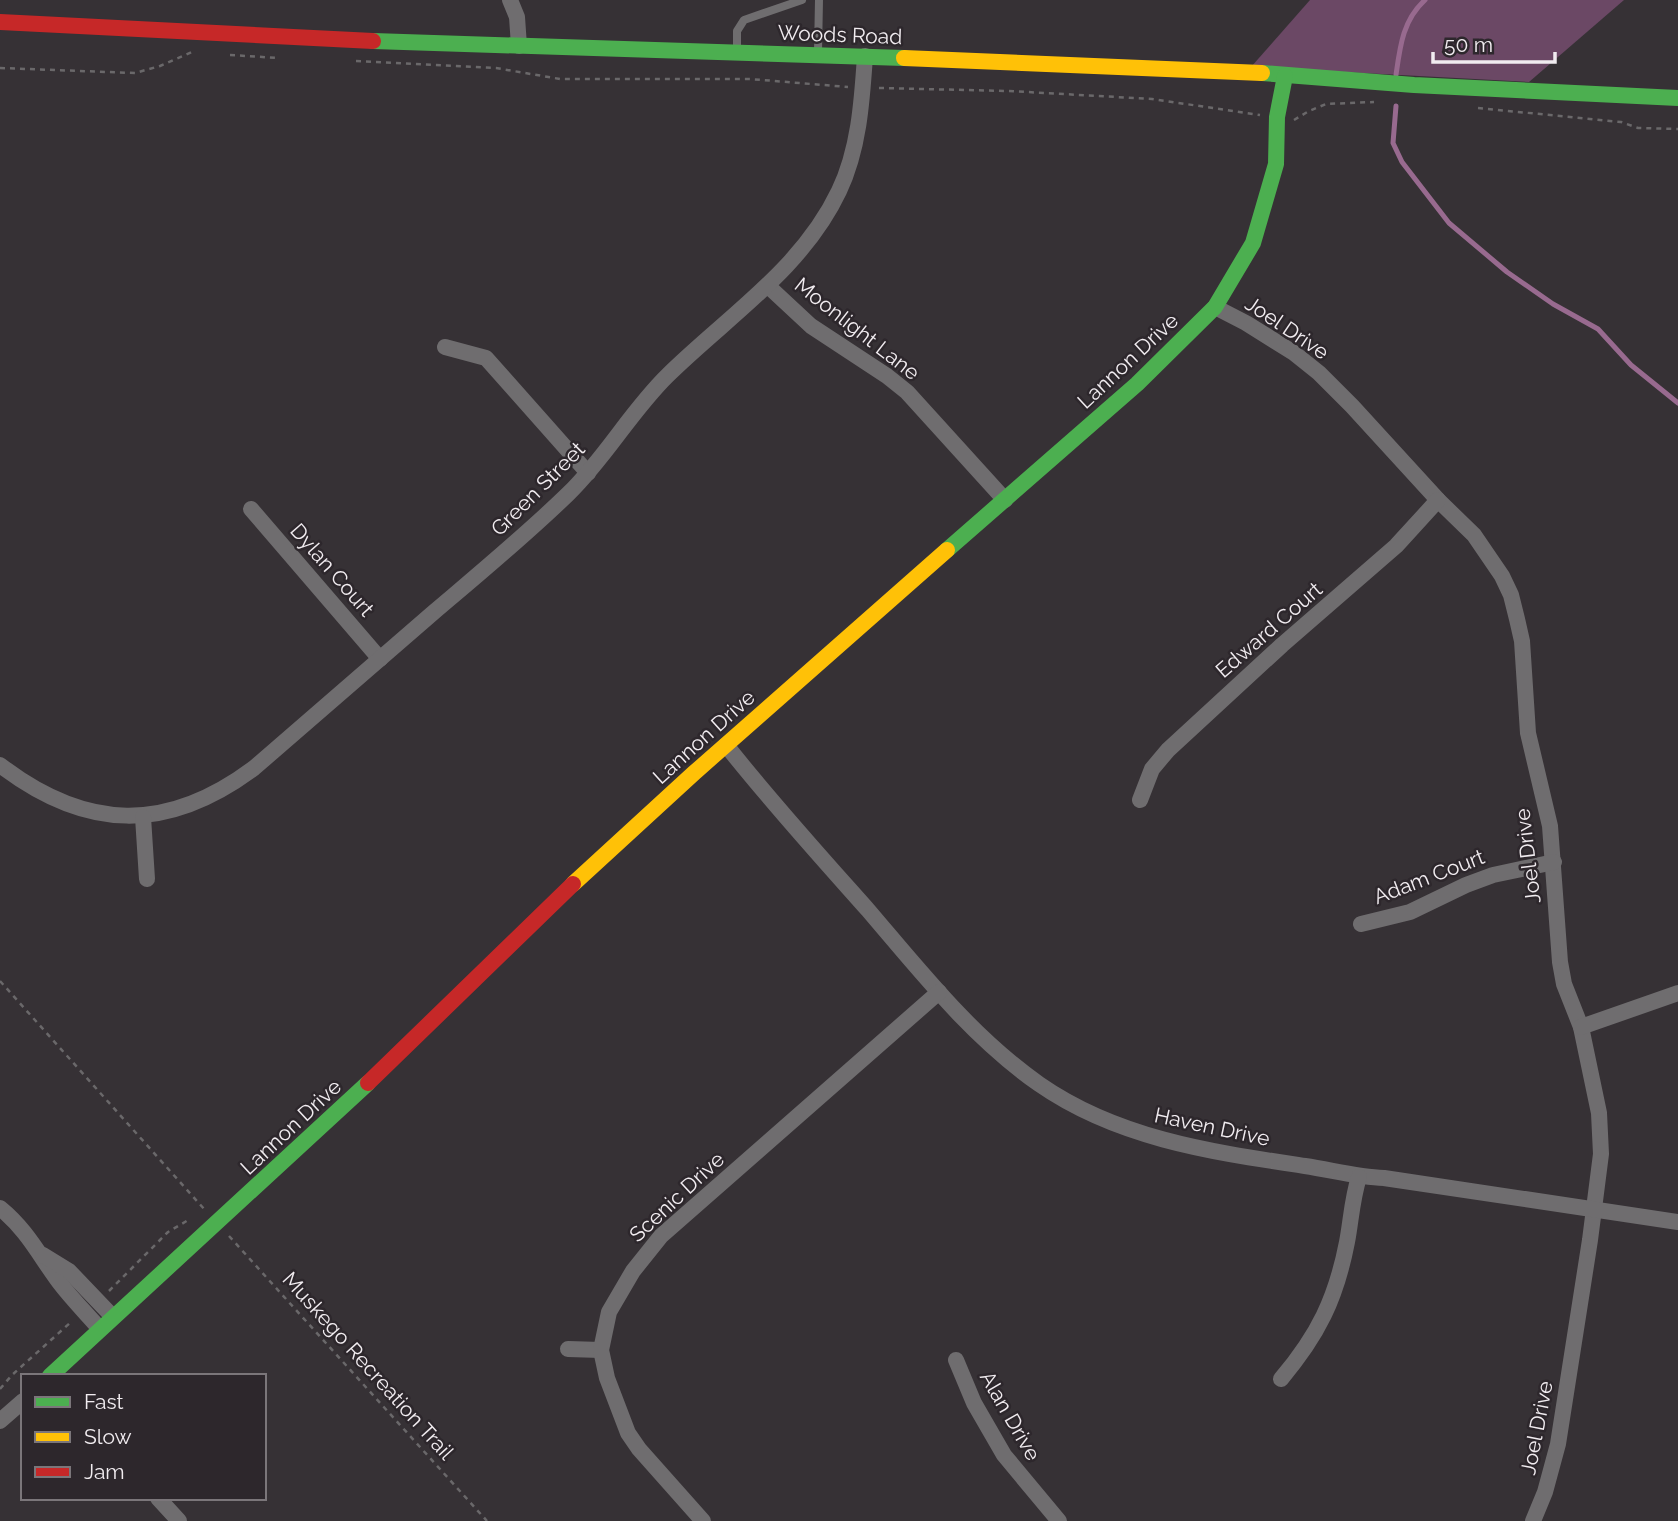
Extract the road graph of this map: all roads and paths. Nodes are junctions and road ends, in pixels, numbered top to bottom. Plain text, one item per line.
1 (510, 0) edge
2 (802, 0) edge
3 (819, 0) edge
4 (0, 22) edge
5 (519, 46) junction
6 (194, 51) dead end
7 (737, 52) junction
8 (228, 55) dead end
9 (818, 55) junction
10 (865, 56) junction
11 (289, 58) dead end
12 (354, 61) dead end
13 (0, 68) edge
14 (1285, 76) junction
15 (851, 87) dead end
16 (870, 88) dead end
17 (1678, 98) edge
18 (1382, 102) dead end
19 (1474, 108) dead end
20 (1260, 115) dead end
21 (1293, 120) dead end
22 (1678, 129) edge
23 (768, 286) junction
24 (1215, 307) junction
25 (445, 347) dead end
26 (589, 472) junction
27 (1004, 500) junction
28 (1438, 500) junction
29 (251, 509) dead end
30 (380, 659) junction
31 (726, 745) junction
32 (0, 765) edge
33 (1139, 800) dead end
34 (143, 817) junction
35 (1554, 862) junction
36 (147, 879) dead end
37 (1361, 924) dead end
38 (0, 981) edge
39 (939, 992) junction
40 (1678, 993) edge
41 (1581, 1027) junction
42 (1359, 1177) junction
43 (0, 1208) edge
44 (203, 1208) junction
45 (1594, 1209) junction
46 (208, 1213) dead end
47 (1678, 1222) edge
48 (225, 1232) dead end
49 (43, 1255) junction
50 (104, 1295) dead end
51 (113, 1317) junction
52 (76, 1318) dead end
53 (99, 1328) junction
54 (568, 1349) dead end
55 (601, 1350) junction
56 (956, 1360) dead end
57 (52, 1374) edge
58 (1281, 1380) dead end
59 (0, 1389) edge
60 (21, 1403) edge
61 (0, 1421) edge
62 (160, 1500) edge
63 (179, 1521) edge
64 (487, 1521) edge
65 (703, 1521) edge
66 (1059, 1521) edge
67 (1532, 1521) edge

1 - 5 street
2 - 7 lane
3 - 9 lane
4 - 5 street, Woods Road
5 - 7 street, Woods Road
6 - 13 path
7 - 9 street, Woods Road
8 - 11 path
9 - 10 street, Woods Road
10 - 14 street, Woods Road
10 - 23 street, Green Street
12 - 15 path
14 - 17 street, Woods Road
14 - 24 street, Lannon Drive
16 - 20 path
18 - 21 path
19 - 22 path
23 - 26 street, Green Street
23 - 27 street, Moonlight Lane
24 - 27 street, Lannon Drive
24 - 28 street, Joel Drive
25 - 26 street
26 - 30 street, Green Street
27 - 31 street, Lannon Drive
28 - 33 street, Edward Court
28 - 35 street, Joel Drive
29 - 30 street, Dylan Court
30 - 34 street, Green Street
31 - 39 street, Haven Drive
31 - 51 street, Lannon Drive
32 - 34 street
34 - 36 street
35 - 37 street, Adam Court
35 - 41 street, Joel Drive
38 - 44 path
39 - 42 street, Haven Drive
39 - 55 street, Scenic Drive
40 - 41 street
41 - 45 street, Joel Drive
42 - 45 street, Haven Drive
42 - 58 street
43 - 49 street
44 - 46 path
44 - 50 path
45 - 47 street, Haven Drive
45 - 67 street, Joel Drive
48 - 64 path, Muskego Recreation Trail
49 - 51 street
49 - 53 street
51 - 53 street, Lannon Drive
52 - 59 path
53 - 57 street, Lannon Drive
54 - 55 street
55 - 65 street, Scenic Drive
56 - 66 street, Alan Drive
60 - 61 street
62 - 63 street

